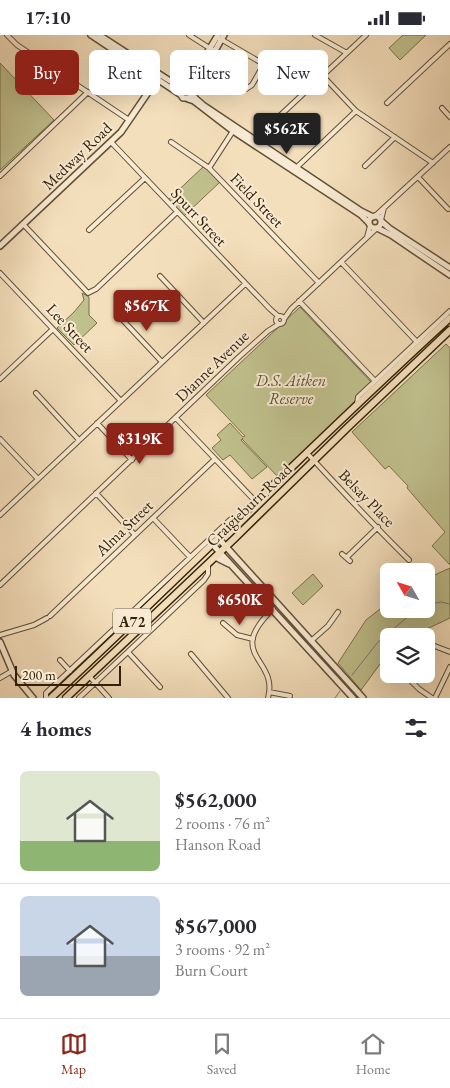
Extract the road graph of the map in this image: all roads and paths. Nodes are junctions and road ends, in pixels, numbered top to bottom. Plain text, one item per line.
1 (7, 35) edge
2 (91, 35) edge
3 (99, 35) edge
4 (189, 35) edge
5 (314, 35) edge
6 (366, 35) edge
7 (220, 37) edge
8 (450, 44) edge
9 (115, 50) edge
10 (120, 50) edge
11 (212, 50) joint
12 (347, 53) junction
13 (258, 60) edge
14 (328, 71) edge
15 (258, 74) edge
16 (328, 81) edge
17 (248, 88) edge
18 (88, 92) junction
19 (146, 95) edge
20 (183, 95) edge
21 (190, 95) joint
22 (303, 95) edge
23 (387, 103) dead end
24 (442, 108) dead end
25 (356, 111) junction
26 (450, 117) edge
27 (130, 120) junction
28 (235, 129) junction
29 (395, 137) junction
30 (254, 141) junction
31 (111, 142) junction
32 (171, 142) dead end
33 (450, 147) edge
34 (433, 163) junction
35 (365, 166) dead end
36 (209, 167) junction
37 (295, 169) junction
38 (0, 176) edge
39 (145, 177) junction
40 (418, 177) junction
41 (384, 208) junction
42 (448, 209) dead end
43 (178, 213) junction
44 (373, 217) junction
45 (381, 221) junction
46 (23, 224) junction
47 (370, 224) junction
48 (377, 228) junction
49 (89, 230) dead end
50 (367, 237) junction
51 (0, 246) edge
52 (341, 262) junction
53 (450, 268) edge
54 (0, 273) edge
55 (450, 275) edge
56 (160, 276) dead end
57 (319, 283) junction
58 (246, 284) junction
59 (299, 301) junction
60 (450, 311) edge
61 (118, 315) dead end
62 (450, 318) edge
63 (279, 319) junction
64 (204, 323) junction
65 (53, 329) junction
66 (450, 330) edge
67 (417, 342) junction
68 (162, 363) junction
69 (0, 379) edge
70 (375, 381) junction
71 (36, 393) dead end
72 (121, 401) junction
73 (357, 404) junction
74 (176, 418) junction
75 (97, 423) junction
76 (0, 439) edge
77 (79, 440) junction
78 (307, 453) junction
79 (215, 459) junction
80 (132, 460) junction
81 (314, 463) junction
82 (38, 479) junction
83 (96, 493) junction
84 (256, 503) junction
85 (0, 515) edge
86 (153, 518) junction
87 (239, 520) junction
88 (378, 527) junction
89 (135, 535) junction
90 (216, 542) junction
91 (226, 547) junction
92 (220, 552) junction
93 (342, 554) dead end
94 (190, 557) junction
95 (215, 557) junction
96 (347, 557) junction
97 (409, 560) dead end
98 (350, 561) dead end
99 (208, 564) junction
100 (243, 567) junction
101 (238, 571) junction
102 (0, 585) edge
103 (278, 605) junction
104 (272, 609) junction
105 (338, 612) dead end
106 (223, 623) dead end
107 (128, 625) junction
108 (118, 626) junction
109 (0, 635) edge
110 (252, 639) junction
111 (311, 641) junction
112 (0, 642) edge
113 (435, 646) edge
114 (128, 652) junction
115 (450, 652) edge
116 (191, 654) dead end
117 (60, 660) dead end
118 (450, 667) edge
119 (12, 671) junction
120 (70, 671) junction
121 (89, 677) junction
122 (0, 678) edge
123 (346, 679) junction
124 (95, 683) junction
125 (413, 683) edge
126 (21, 685) junction
127 (160, 687) dead end
128 (344, 688) junction
129 (269, 693) junction
130 (290, 696) dead end
131 (356, 696) edge
132 (29, 698) edge
133 (33, 698) edge
134 (46, 698) edge
135 (51, 698) edge
136 (66, 698) edge
137 (79, 698) edge
138 (109, 698) edge
139 (228, 698) edge
140 (268, 698) edge
141 (363, 698) edge
142 (434, 698) edge

1 - 18 street
2 - 9 street
3 - 10 street
4 - 11 street
5 - 12 street
6 - 12 street
7 - 11 street
7 - 13 street
8 - 23 street
12 - 14 street
15 - 17 street
16 - 25 street
18 - 27 street
18 - 38 street
19 - 27 street, Medway Road
20 - 21 street
21 - 28 street
22 - 30 street
24 - 26 street
25 - 29 street
25 - 37 street
27 - 31 street, Medway Road
28 - 30 street
28 - 36 street
29 - 34 street
29 - 35 street
30 - 37 street
31 - 39 street, Spurr Street
31 - 46 street, Medway Road
32 - 36 street, Field Street
33 - 34 street
34 - 40 street
36 - 57 street, Field Street
37 - 44 street
37 - 47 street
39 - 43 street, Spurr Street
39 - 49 street
40 - 41 street
40 - 42 street
41 - 44 street
41 - 45 street
43 - 46 street
43 - 58 street, Spurr Street
44 - 45 street
44 - 47 street
45 - 48 street
45 - 53 street
46 - 51 street, Medway Road
47 - 48 street
47 - 50 street
48 - 50 street, Dianne Avenue
48 - 55 street
50 - 52 street, Dianne Avenue
52 - 57 street, Dianne Avenue
52 - 67 street
54 - 65 street, Lee Street
56 - 64 street
57 - 59 street, Dianne Avenue
58 - 63 street, Spurr Street
58 - 64 street
59 - 63 street, Dianne Avenue
59 - 70 street
60 - 67 street, Craigieburn Road
61 - 68 street
62 - 73 main road, Craigieburn Road / A72
63 - 74 street, Dianne Avenue
64 - 68 street
65 - 69 street
65 - 72 street, Lee Street
66 - 81 main road, Craigieburn Road / A72
67 - 70 street, Craigieburn Road
68 - 72 street
70 - 73 street, Craigieburn Road
71 - 77 street
72 - 75 street
73 - 78 main road, Craigieburn Road / A72
74 - 79 street
74 - 80 street, Dianne Avenue
75 - 77 street
75 - 80 street
76 - 82 street
77 - 82 street
78 - 81 street, Belsay Place
78 - 84 main road, Craigieburn Road / A72
79 - 84 street
79 - 86 street, Alma Street
80 - 83 street, Dianne Avenue
81 - 88 street, Belsay Place
81 - 91 main road, Craigieburn Road / A72
82 - 85 street
83 - 89 street
83 - 102 street, Dianne Avenue
84 - 87 main road, Craigieburn Road / A72
86 - 89 street, Alma Street
86 - 94 street
87 - 90 main road, Craigieburn Road / A72
87 - 94 street, Craigieburn Road
88 - 96 street
88 - 97 street, Belsay Place
89 - 109 street, Alma Street
90 - 91 street
90 - 92 street
90 - 107 main road, Craigieburn Road / A72
91 - 92 main road, Craigieburn Road / A72
91 - 100 street
92 - 95 main road, Craigieburn Road / A72
92 - 101 street
93 - 96 street
94 - 108 street, Craigieburn Road
95 - 99 main road, Craigieburn Road / A72
95 - 101 street
96 - 98 street
99 - 114 street
99 - 121 main road, Craigieburn Road / A72
100 - 101 street
100 - 103 street
101 - 104 street
103 - 104 street
103 - 111 street
104 - 110 street
104 - 128 street
105 - 111 street
106 - 110 street
107 - 108 street
107 - 135 main road, Craigieburn Road / A72
108 - 120 street, Craigieburn Road
110 - 129 street
111 - 123 street
112 - 119 street
113 - 115 street
114 - 124 street
114 - 127 street
116 - 139 street
117 - 120 street
118 - 142 street
119 - 122 street
119 - 126 street
120 - 134 street, Craigieburn Road
121 - 124 street
121 - 136 main road, Craigieburn Road / A72
123 - 128 street
123 - 131 street
124 - 137 street
124 - 138 street
125 - 142 street
126 - 132 street
126 - 133 street
128 - 131 street
129 - 130 street
129 - 140 street
131 - 141 street

